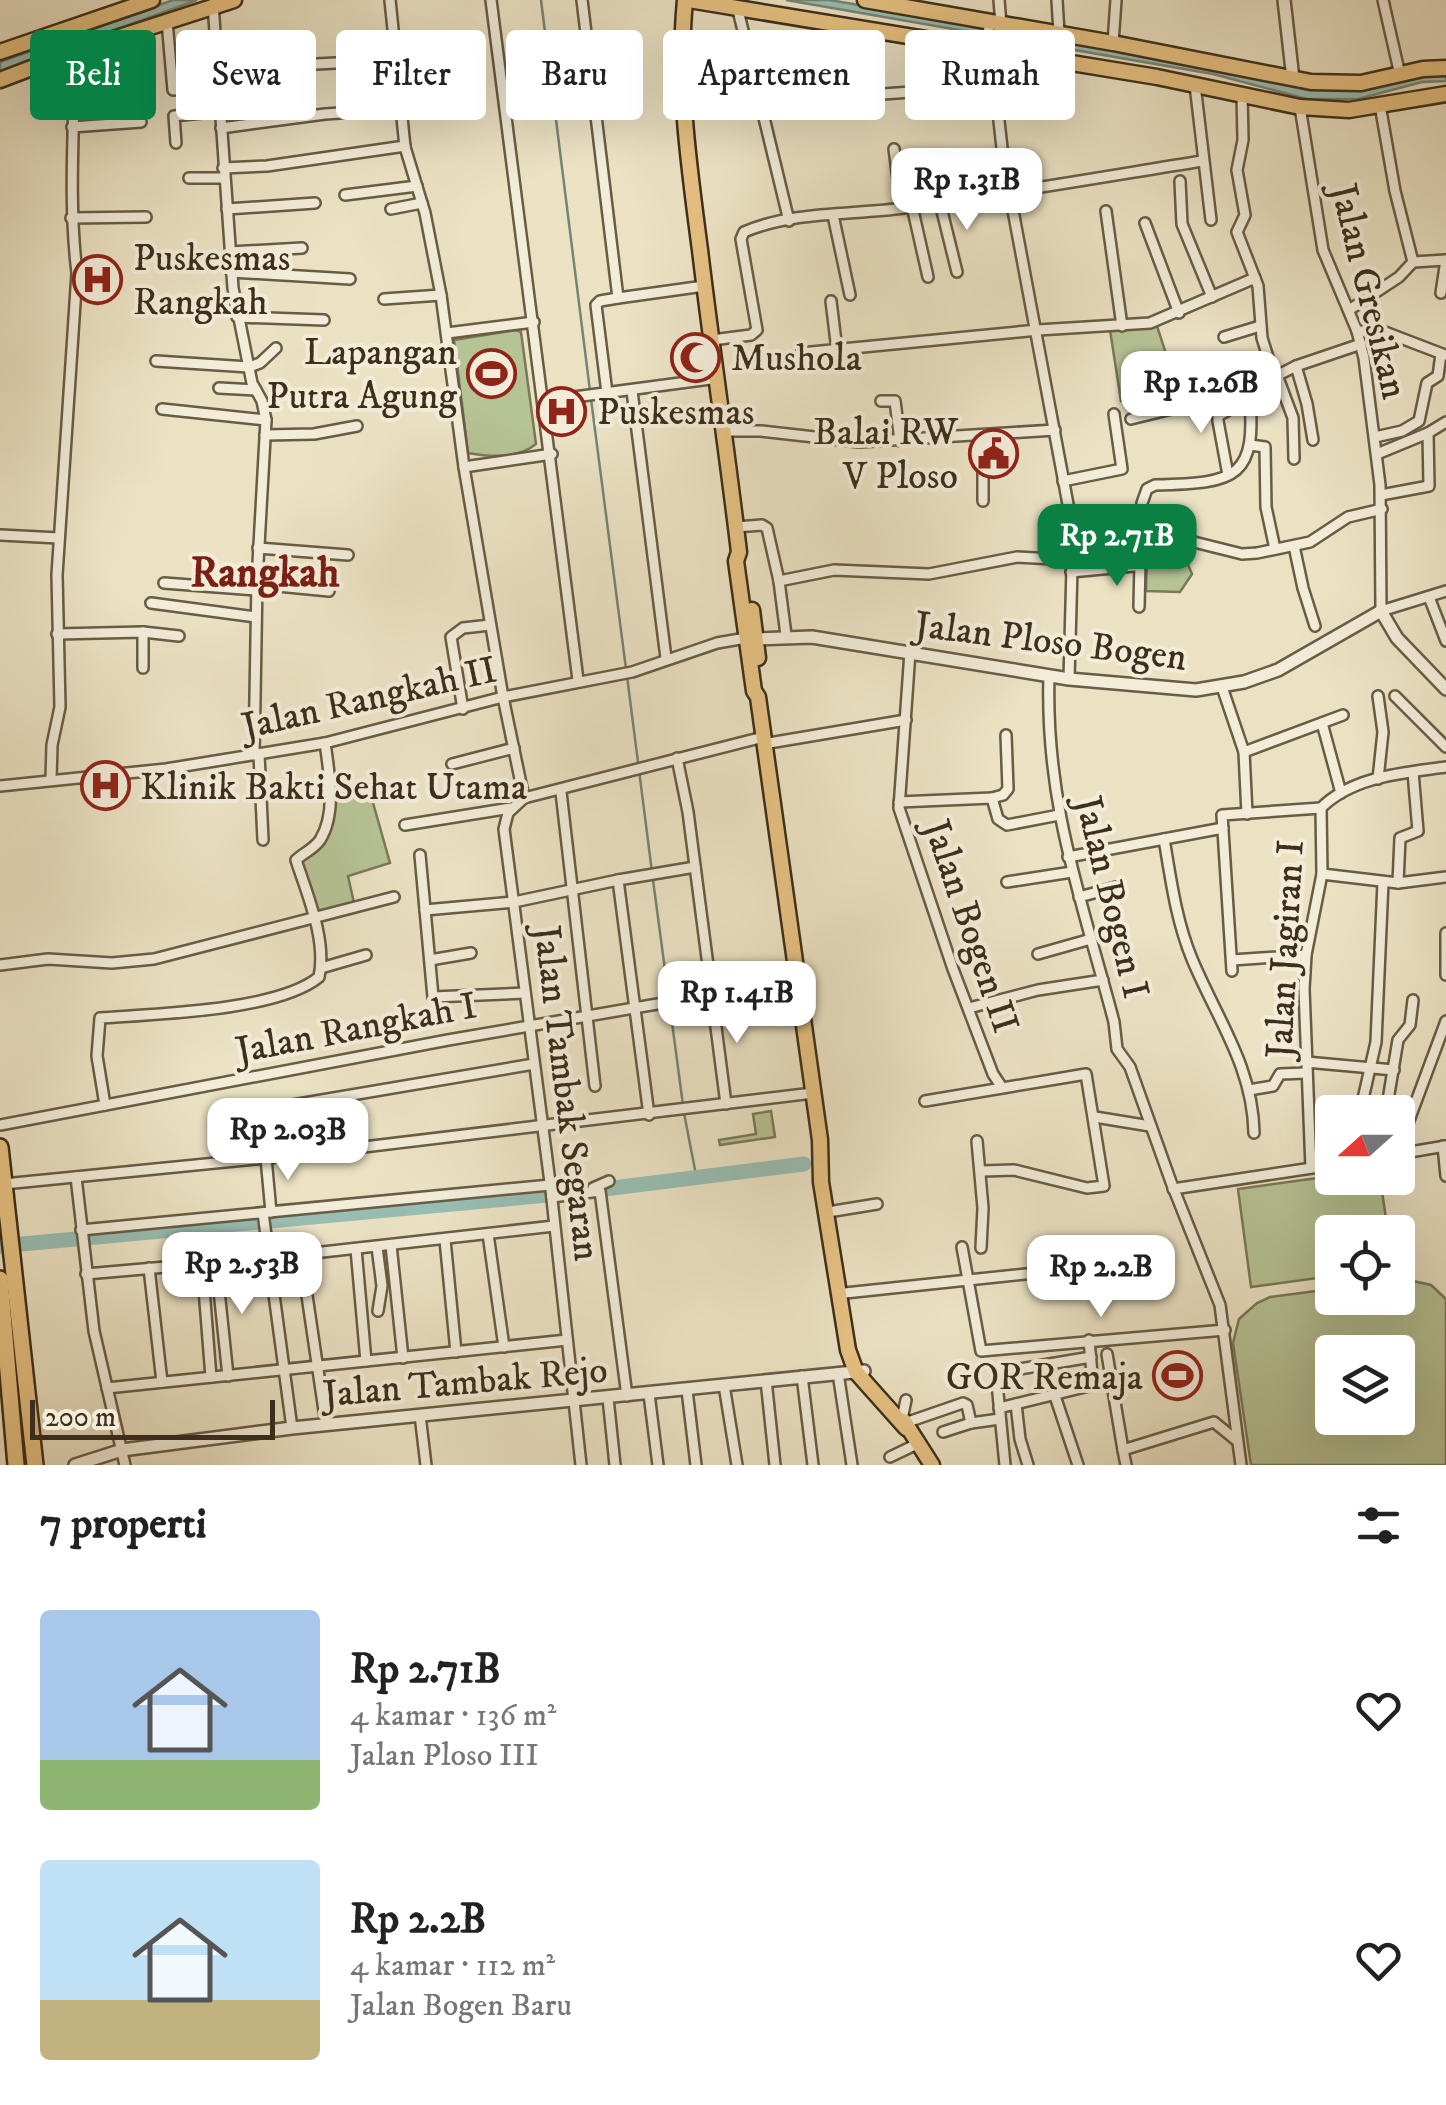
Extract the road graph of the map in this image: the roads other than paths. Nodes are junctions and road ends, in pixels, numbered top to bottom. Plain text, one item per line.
1 (152, 0) edge
2 (234, 0) edge
3 (390, 0) edge
4 (492, 0) edge
5 (582, 0) edge
6 (687, 0) edge
7 (865, 0) edge
8 (999, 0) edge
9 (1057, 0) edge
10 (1116, 0) edge
11 (1284, 0) edge
12 (1383, 0) edge
13 (213, 3) edge
14 (737, 6) junction
15 (928, 6) edge
16 (166, 21) junction
17 (992, 24) junction
18 (77, 30) edge
19 (141, 30) edge
20 (215, 30) edge
21 (393, 30) edge
22 (742, 30) edge
23 (991, 30) edge
24 (1032, 30) edge
25 (1059, 30) edge
26 (905, 33) edge
27 (1075, 37) edge
28 (1113, 43) junction
29 (30, 44) edge
30 (0, 52) edge
31 (1160, 53) junction
32 (1075, 62) edge
33 (336, 63) edge
34 (316, 64) dead end
35 (30, 68) edge
36 (1446, 68) edge
37 (1400, 75) junction
38 (1157, 77) junction
39 (1293, 78) junction
40 (0, 80) edge
41 (1194, 85) junction
42 (176, 90) edge
43 (1242, 94) junction
44 (1446, 94) edge
45 (1380, 105) junction
46 (1300, 107) junction
47 (336, 113) edge
48 (176, 116) edge
49 (72, 120) edge
50 (220, 120) edge
51 (402, 120) edge
52 (762, 120) edge
53 (999, 120) edge
54 (141, 122) dead end
55 (72, 127) junction
56 (220, 128) junction
57 (176, 143) dead end
58 (405, 146) junction
59 (894, 149) dead end
60 (1202, 161) junction
61 (224, 173) junction
62 (189, 178) dead end
63 (1180, 181) dead end
64 (417, 186) junction
65 (1010, 193) junction
66 (345, 195) dead end
67 (422, 203) junction
68 (940, 203) junction
69 (314, 204) dead end
70 (907, 207) junction
71 (226, 209) junction
72 (391, 209) dead end
73 (1106, 210) dead end
74 (834, 215) junction
75 (146, 217) dead end
76 (71, 218) junction
77 (1212, 220) dead end
78 (789, 221) junction
79 (1145, 223) dead end
80 (302, 248) dead end
81 (230, 252) junction
82 (1446, 260) edge
83 (1414, 262) junction
84 (231, 272) junction
85 (957, 272) dead end
86 (928, 277) dead end
87 (1255, 278) junction
88 (350, 279) dead end
89 (704, 286) junction
90 (1441, 293) edge
91 (441, 295) junction
92 (850, 295) dead end
93 (1212, 297) junction
94 (618, 298) junction
95 (384, 299) dead end
96 (830, 301) dead end
97 (1349, 310) junction
98 (1180, 312) junction
99 (237, 317) junction
100 (324, 320) dead end
101 (534, 322) junction
102 (1122, 326) junction
103 (1260, 326) junction
104 (1038, 330) junction
105 (1357, 332) junction
106 (448, 333) junction
107 (1224, 337) dead end
108 (712, 340) junction
109 (1361, 344) junction
110 (276, 348) dead end
111 (837, 350) junction
112 (802, 353) dead end
113 (1444, 355) edge
114 (156, 361) dead end
115 (1296, 366) junction
116 (249, 367) junction
117 (1275, 376) junction
118 (718, 378) junction
119 (219, 388) dead end
120 (256, 390) junction
121 (1249, 390) junction
122 (632, 391) junction
123 (1231, 393) junction
124 (597, 394) junction
125 (544, 401) junction
126 (882, 402) dead end
127 (162, 409) dead end
128 (1114, 414) dead end
129 (1131, 419) dead end
130 (266, 420) junction
131 (1446, 422) edge
132 (357, 426) dead end
133 (1055, 430) junction
134 (725, 431) junction
135 (1428, 433) junction
136 (265, 435) junction
137 (983, 437) junction
138 (1375, 437) junction
139 (1313, 440) dead end
140 (900, 441) junction
141 (1250, 445) junction
142 (552, 454) junction
143 (1377, 454) junction
144 (1294, 459) dead end
145 (464, 468) junction
146 (1228, 476) junction
147 (1063, 482) junction
148 (1381, 496) junction
149 (982, 501) dead end
150 (1382, 509) junction
151 (736, 526) junction
152 (0, 535) edge
153 (59, 538) junction
154 (1294, 546) junction
155 (258, 548) junction
156 (1276, 549) junction
157 (1146, 551) junction
158 (348, 554) dead end
159 (1072, 560) junction
160 (1140, 561) junction
161 (1071, 572) junction
162 (779, 581) junction
163 (164, 583) dead end
164 (256, 587) junction
165 (329, 591) dead end
166 (1446, 592) edge
167 (1429, 596) junction
168 (150, 603) dead end
169 (1140, 606) dead end
170 (1381, 611) junction
171 (256, 618) junction
172 (490, 626) junction
173 (1315, 626) dead end
174 (143, 632) junction
175 (58, 634) junction
176 (786, 635) junction
177 (179, 636) dead end
178 (751, 639) junction
179 (1446, 641) edge
180 (910, 652) junction
181 (666, 658) junction
182 (143, 668) dead end
183 (1050, 676) junction
184 (1069, 678) junction
185 (578, 680) junction
186 (1222, 686) junction
187 (1446, 689) edge
188 (1378, 696) dead end
189 (1394, 696) dead end
190 (503, 697) junction
191 (464, 709) junction
192 (1343, 715) dead end
193 (906, 720) junction
194 (1322, 723) junction
195 (1006, 735) dead end
196 (763, 740) junction
197 (325, 744) junction
198 (1446, 746) edge
199 (514, 748) junction
200 (1244, 752) junction
201 (257, 755) junction
202 (676, 758) junction
203 (452, 764) dead end
204 (1446, 767) edge
205 (1413, 772) junction
206 (51, 779) junction
207 (1378, 779) junction
208 (0, 786) edge
209 (561, 792) junction
210 (1341, 793) junction
211 (524, 798) junction
212 (992, 798) junction
213 (900, 802) junction
214 (513, 808) junction
215 (1322, 808) junction
216 (1247, 814) junction
217 (1059, 815) junction
218 (406, 824) dead end
219 (1223, 828) junction
220 (1164, 839) junction
221 (263, 840) dead end
222 (420, 856) dead end
223 (1068, 856) junction
224 (695, 867) junction
225 (1072, 872) junction
226 (1322, 874) junction
227 (1446, 878) edge
228 (618, 880) junction
229 (1006, 882) dead end
230 (1383, 882) junction
231 (1398, 883) junction
232 (1116, 887) dead end
233 (571, 892) junction
234 (1079, 896) junction
235 (394, 897) dead end
236 (514, 902) junction
237 (425, 910) junction
238 (314, 918) junction
239 (1446, 933) edge
240 (1091, 939) junction
241 (471, 953) dead end
242 (1038, 954) dead end
243 (366, 955) dead end
244 (1306, 956) junction
245 (430, 960) junction
246 (0, 964) edge
247 (321, 968) junction
248 (1446, 975) edge
249 (797, 980) junction
250 (1103, 980) junction
251 (525, 993) junction
252 (710, 995) junction
253 (1413, 1000) dead end
254 (636, 1008) junction
255 (969, 1008) junction
256 (586, 1016) junction
257 (1446, 1021) edge
258 (528, 1026) junction
259 (534, 1064) junction
260 (1306, 1068) junction
261 (1370, 1068) junction
262 (1394, 1070) junction
263 (595, 1086) dead end
264 (1001, 1086) junction
265 (1248, 1090) junction
266 (814, 1093) junction
267 (1364, 1095) edge
268 (1389, 1095) edge
269 (925, 1101) dead end
270 (726, 1104) junction
271 (105, 1105) junction
272 (1415, 1106) edge
273 (257, 1111) dead end
274 (649, 1115) junction
275 (1095, 1117) junction
276 (0, 1125) edge
277 (542, 1126) junction
278 (1150, 1126) junction
279 (1254, 1133) dead end
280 (977, 1142) dead end
281 (1444, 1146) edge
282 (0, 1147) edge
283 (1415, 1150) edge
284 (266, 1158) junction
285 (823, 1160) junction
286 (1315, 1167) edge
287 (1311, 1168) junction
288 (982, 1171) junction
289 (1446, 1176) edge
290 (76, 1177) junction
291 (609, 1181) dead end
292 (4, 1184) junction
293 (1174, 1189) junction
294 (551, 1191) junction
295 (877, 1204) dead end
296 (834, 1210) junction
297 (265, 1218) junction
298 (554, 1226) junction
299 (81, 1232) junction
300 (488, 1234) junction
301 (446, 1240) junction
302 (391, 1245) junction
303 (377, 1246) junction
304 (962, 1246) dead end
305 (982, 1248) dead end
306 (356, 1249) junction
307 (301, 1254) junction
308 (268, 1258) junction
309 (216, 1262) junction
310 (202, 1264) junction
311 (149, 1268) junction
312 (1054, 1271) dead end
313 (86, 1274) junction
314 (969, 1281) junction
315 (5, 1284) edge
316 (845, 1293) junction
317 (378, 1310) dead end
318 (1224, 1330) junction
319 (567, 1340) junction
320 (1089, 1340) junction
321 (504, 1347) junction
322 (456, 1352) junction
323 (1107, 1354) dead end
324 (1091, 1356) junction
325 (403, 1358) junction
326 (366, 1361) junction
327 (320, 1365) junction
328 (287, 1371) junction
329 (860, 1371) junction
330 (838, 1373) junction
331 (228, 1376) junction
332 (802, 1376) junction
333 (211, 1377) junction
334 (766, 1380) junction
335 (162, 1382) junction
336 (724, 1385) junction
337 (107, 1388) junction
338 (687, 1390) junction
339 (649, 1394) junction
340 (627, 1396) junction
341 (1056, 1396) junction
342 (608, 1398) junction
343 (906, 1400) dead end
344 (574, 1402) junction
345 (1016, 1404) junction
346 (999, 1408) junction
347 (420, 1415) junction
348 (1000, 1419) junction
349 (904, 1423) junction
350 (972, 1423) junction
351 (326, 1424) junction
352 (292, 1428) junction
353 (943, 1432) dead end
354 (1236, 1440) junction
355 (917, 1444) junction
356 (122, 1450) junction
357 (1123, 1450) junction
358 (890, 1456) dead end
359 (80, 1464) edge
360 (16, 1465) edge
361 (35, 1465) edge
362 (124, 1465) edge
363 (426, 1465) edge
364 (581, 1465) edge
365 (615, 1465) edge
366 (658, 1465) edge
367 (696, 1465) edge
368 (737, 1465) edge
369 (776, 1465) edge
370 (813, 1465) edge
371 (852, 1465) edge
372 (932, 1465) edge
373 (1005, 1465) edge
374 (1028, 1465) edge
375 (1078, 1465) edge
376 (1126, 1465) edge
377 (1241, 1465) edge

1 - 18 main road
2 - 13 main road
3 - 21 street
4 - 101 street
5 - 94 street
6 - 14 main road
6 - 89 main road
7 - 15 main road
8 - 17 street
9 - 25 street
10 - 28 street
11 - 39 street
12 - 37 street
13 - 16 main road
13 - 20 street
14 - 22 street
14 - 26 main road
15 - 17 main road
16 - 19 main road
16 - 42 street
17 - 23 street
17 - 24 main road
27 - 28 main road
28 - 31 main road
29 - 30 main road
31 - 38 main road
31 - 39 main road
32 - 38 main road
33 - 34 street
35 - 40 main road
36 - 37 main road
37 - 39 main road
38 - 41 main road
41 - 43 main road
41 - 60 street
43 - 46 main road
43 - 87 street
44 - 45 main road
45 - 46 main road
45 - 83 street
46 - 97 street, Jalan Gresikan
47 - 56 street
48 - 57 street
49 - 55 street
50 - 56 street
51 - 58 street
52 - 78 street
53 - 65 street
54 - 55 street
55 - 76 street
56 - 61 street
58 - 61 street
58 - 64 street
59 - 70 street
60 - 65 street
60 - 77 street
61 - 62 street
61 - 71 street
63 - 93 street
64 - 66 street
64 - 67 street
65 - 68 street
65 - 104 street
67 - 72 street
67 - 91 street
68 - 70 street
68 - 85 street
69 - 71 street
70 - 74 street
70 - 86 street
71 - 81 street
73 - 102 street
74 - 78 street
74 - 92 street
75 - 76 street
76 - 153 street
78 - 108 street
79 - 98 street
80 - 81 street
81 - 84 street
82 - 83 street
82 - 90 street
83 - 97 street
84 - 88 street
84 - 99 street
87 - 93 street
87 - 103 street
89 - 94 street
89 - 108 main road
91 - 95 street
91 - 106 street
93 - 98 street
94 - 124 street
96 - 111 street
97 - 105 street, Jalan Gresikan
98 - 102 street
99 - 100 street
99 - 116 street
101 - 106 street
101 - 125 street
102 - 104 street
103 - 107 street
103 - 117 street
104 - 111 street
104 - 133 street
105 - 109 street, Jalan Gresikan
105 - 113 street
106 - 145 street
108 - 118 main road
109 - 115 street
109 - 138 street, Jalan Gresikan
110 - 116 street
111 - 112 street
113 - 138 street
114 - 116 street
115 - 117 street
115 - 139 street
116 - 120 street
117 - 121 street
117 - 144 street
118 - 122 street
118 - 134 main road
119 - 120 street
120 - 130 street
121 - 123 street
121 - 141 street
122 - 124 street
122 - 181 street
123 - 129 street
123 - 146 street
124 - 125 street
125 - 142 street
126 - 140 street
127 - 130 street
128 - 147 street
130 - 136 street
131 - 135 street
132 - 136 street
133 - 137 street
133 - 147 street
134 - 140 street
134 - 151 main road
135 - 143 street
135 - 148 street
136 - 155 street
137 - 140 street
137 - 149 street
138 - 143 street, Jalan Gresikan
141 - 146 street
141 - 156 street
142 - 145 street
142 - 185 street
143 - 148 street, Jalan Gresikan
145 - 172 street
146 - 157 street
147 - 159 street
148 - 150 street, Jalan Gresikan
150 - 154 street
150 - 170 street, Jalan Gresikan
151 - 162 street
151 - 178 main road
152 - 153 street
153 - 175 street
154 - 156 street
154 - 173 street
155 - 158 street
155 - 164 street
156 - 157 street
157 - 160 street
159 - 161 street
159 - 162 street
160 - 161 street
160 - 169 street
161 - 184 street
162 - 176 street
163 - 164 street
164 - 165 street
164 - 171 street
166 - 167 street
167 - 170 street
167 - 179 street
168 - 171 street
170 - 186 street, Jalan Ploso Bogen
170 - 187 street
171 - 201 street
172 - 190 street
172 - 191 street
174 - 175 street
174 - 177 street
174 - 182 street
175 - 206 street
176 - 178 street, Jalan Ploso Bogen
176 - 180 street, Jalan Ploso Bogen
178 - 181 street, Jalan Rangkah II
178 - 196 main road
180 - 183 street, Jalan Ploso Bogen
180 - 193 street, Jalan Bogen II
181 - 185 street, Jalan Rangkah II
183 - 184 street, Jalan Ploso Bogen
183 - 217 street, Jalan Bogen I
184 - 186 street, Jalan Ploso Bogen
185 - 190 street, Jalan Rangkah II
186 - 200 street
188 - 207 street
189 - 198 street
190 - 191 street, Jalan Rangkah II
190 - 199 street
191 - 197 street, Jalan Rangkah II
192 - 194 street
193 - 196 street
193 - 213 street, Jalan Bogen II
194 - 200 street
194 - 210 street
195 - 212 street
196 - 202 street
196 - 249 main road
197 - 201 street, Jalan Rangkah II
197 - 238 street
199 - 203 street
199 - 211 street
200 - 216 street
201 - 206 street, Jalan Rangkah II
201 - 221 street
202 - 209 street
202 - 224 street
204 - 205 street, Jalan Jagiran I
205 - 207 street, Jalan Jagiran I
205 - 231 street
206 - 208 street, Jalan Rangkah II
207 - 210 street, Jalan Jagiran I
209 - 211 street
209 - 233 street
210 - 215 street, Jalan Jagiran I
211 - 214 street
212 - 213 street
212 - 217 street
213 - 255 street, Jalan Bogen II
214 - 218 street
214 - 236 street, Jalan Tambak Segaran
215 - 216 street
215 - 226 street, Jalan Jagiran I
216 - 219 street
217 - 223 street, Jalan Bogen I
219 - 220 street
219 - 244 street
220 - 223 street
220 - 265 street
222 - 237 street
223 - 225 street, Jalan Bogen I
224 - 228 street
224 - 252 street
225 - 229 street
225 - 234 street, Jalan Bogen I
226 - 230 street
226 - 244 street, Jalan Jagiran I
227 - 231 street
228 - 233 street
228 - 254 street
230 - 231 street
230 - 261 street
232 - 234 street
233 - 236 street
233 - 256 street
234 - 240 street, Jalan Bogen I
235 - 238 street
236 - 237 street
236 - 251 street, Jalan Tambak Segaran
237 - 245 street
238 - 246 street
238 - 247 street
239 - 248 street
240 - 242 street
240 - 250 street, Jalan Bogen I
241 - 245 street
243 - 247 street
244 - 260 street, Jalan Jagiran I
245 - 251 street
247 - 271 street
249 - 252 street, Jalan Rangkah I
249 - 266 main road
250 - 255 street
250 - 278 street, Jalan Bogen I
251 - 258 street, Jalan Tambak Segaran
252 - 254 street, Jalan Rangkah I
252 - 270 street
253 - 262 street
254 - 256 street, Jalan Rangkah I
254 - 274 street
255 - 264 street, Jalan Bogen II
256 - 258 street, Jalan Rangkah I
256 - 263 street
257 - 272 street
258 - 259 street, Jalan Tambak Segaran
258 - 271 street, Jalan Rangkah I
259 - 273 street
259 - 277 street, Jalan Tambak Segaran
260 - 261 street
260 - 265 street
260 - 287 street, Jalan Jagiran I
261 - 262 street
261 - 267 street
262 - 268 street
264 - 269 street
264 - 275 street, Jalan Bogen II
265 - 279 street
266 - 270 street
266 - 285 main road
270 - 274 street
271 - 276 street, Jalan Rangkah I
274 - 277 street
275 - 278 street
275 - 288 street, Jalan Bogen II
277 - 284 street
277 - 294 street, Jalan Tambak Segaran
278 - 293 street, Jalan Bogen I
280 - 288 street
281 - 283 street
281 - 289 street
282 - 292 highway
284 - 290 street
284 - 297 street
285 - 296 main road
285 - 329 main road
286 - 287 street
287 - 293 street
288 - 305 street
290 - 292 street
290 - 299 street
291 - 294 street
292 - 315 highway
293 - 318 street, Jalan Bogen I
294 - 297 street
294 - 298 street, Jalan Tambak Segaran
294 - 340 street
295 - 296 street
296 - 316 main road
297 - 299 street
297 - 308 street
298 - 300 street
298 - 319 street, Jalan Tambak Segaran
299 - 313 street
300 - 301 street
300 - 321 street
301 - 302 street
301 - 322 street
302 - 303 street
302 - 325 street
303 - 306 street
303 - 317 street
304 - 314 street
306 - 307 street
306 - 326 street
307 - 308 street
307 - 327 street
308 - 309 street
308 - 328 street
309 - 310 street
309 - 331 street
310 - 311 street
310 - 333 street
311 - 313 street
311 - 335 street
312 - 314 street
313 - 337 street
314 - 316 street
314 - 320 street
315 - 360 highway
315 - 361 highway
316 - 329 main road
318 - 320 street
318 - 354 street, Jalan Bogen I
319 - 321 street
319 - 344 street, Jalan Tambak Segaran
320 - 324 street
321 - 322 street
322 - 325 street
323 - 357 street
324 - 341 street
324 - 346 street
325 - 326 street
326 - 327 street
327 - 328 street
327 - 351 street
328 - 331 street
328 - 352 street
329 - 330 street, Jalan Tambak Rejo
329 - 349 main road
330 - 332 street, Jalan Tambak Rejo
330 - 371 street
331 - 333 street
332 - 334 street, Jalan Tambak Rejo
332 - 370 street
333 - 335 street
334 - 336 street, Jalan Tambak Rejo
334 - 369 street
335 - 337 street
336 - 338 street, Jalan Tambak Rejo
336 - 368 street
337 - 356 street
338 - 339 street, Jalan Tambak Rejo
338 - 367 street
339 - 340 street, Jalan Tambak Rejo
339 - 366 street
340 - 342 street, Jalan Tambak Rejo
341 - 345 street
341 - 375 street
342 - 344 street, Jalan Tambak Rejo
342 - 365 street
343 - 349 street
344 - 347 street, Jalan Tambak Rejo
344 - 364 street, Jalan Tambak Segaran
345 - 346 street
345 - 374 street
346 - 348 street
347 - 351 street, Jalan Tambak Rejo
347 - 363 street
348 - 350 street
348 - 373 street
349 - 350 street
349 - 355 main road
350 - 353 street
351 - 352 street, Jalan Tambak Rejo
352 - 356 street, Jalan Tambak Rejo
354 - 357 street
354 - 377 street, Jalan Bogen I
355 - 358 street
355 - 372 main road
356 - 359 street, Jalan Tambak Rejo
356 - 362 street
357 - 376 street

